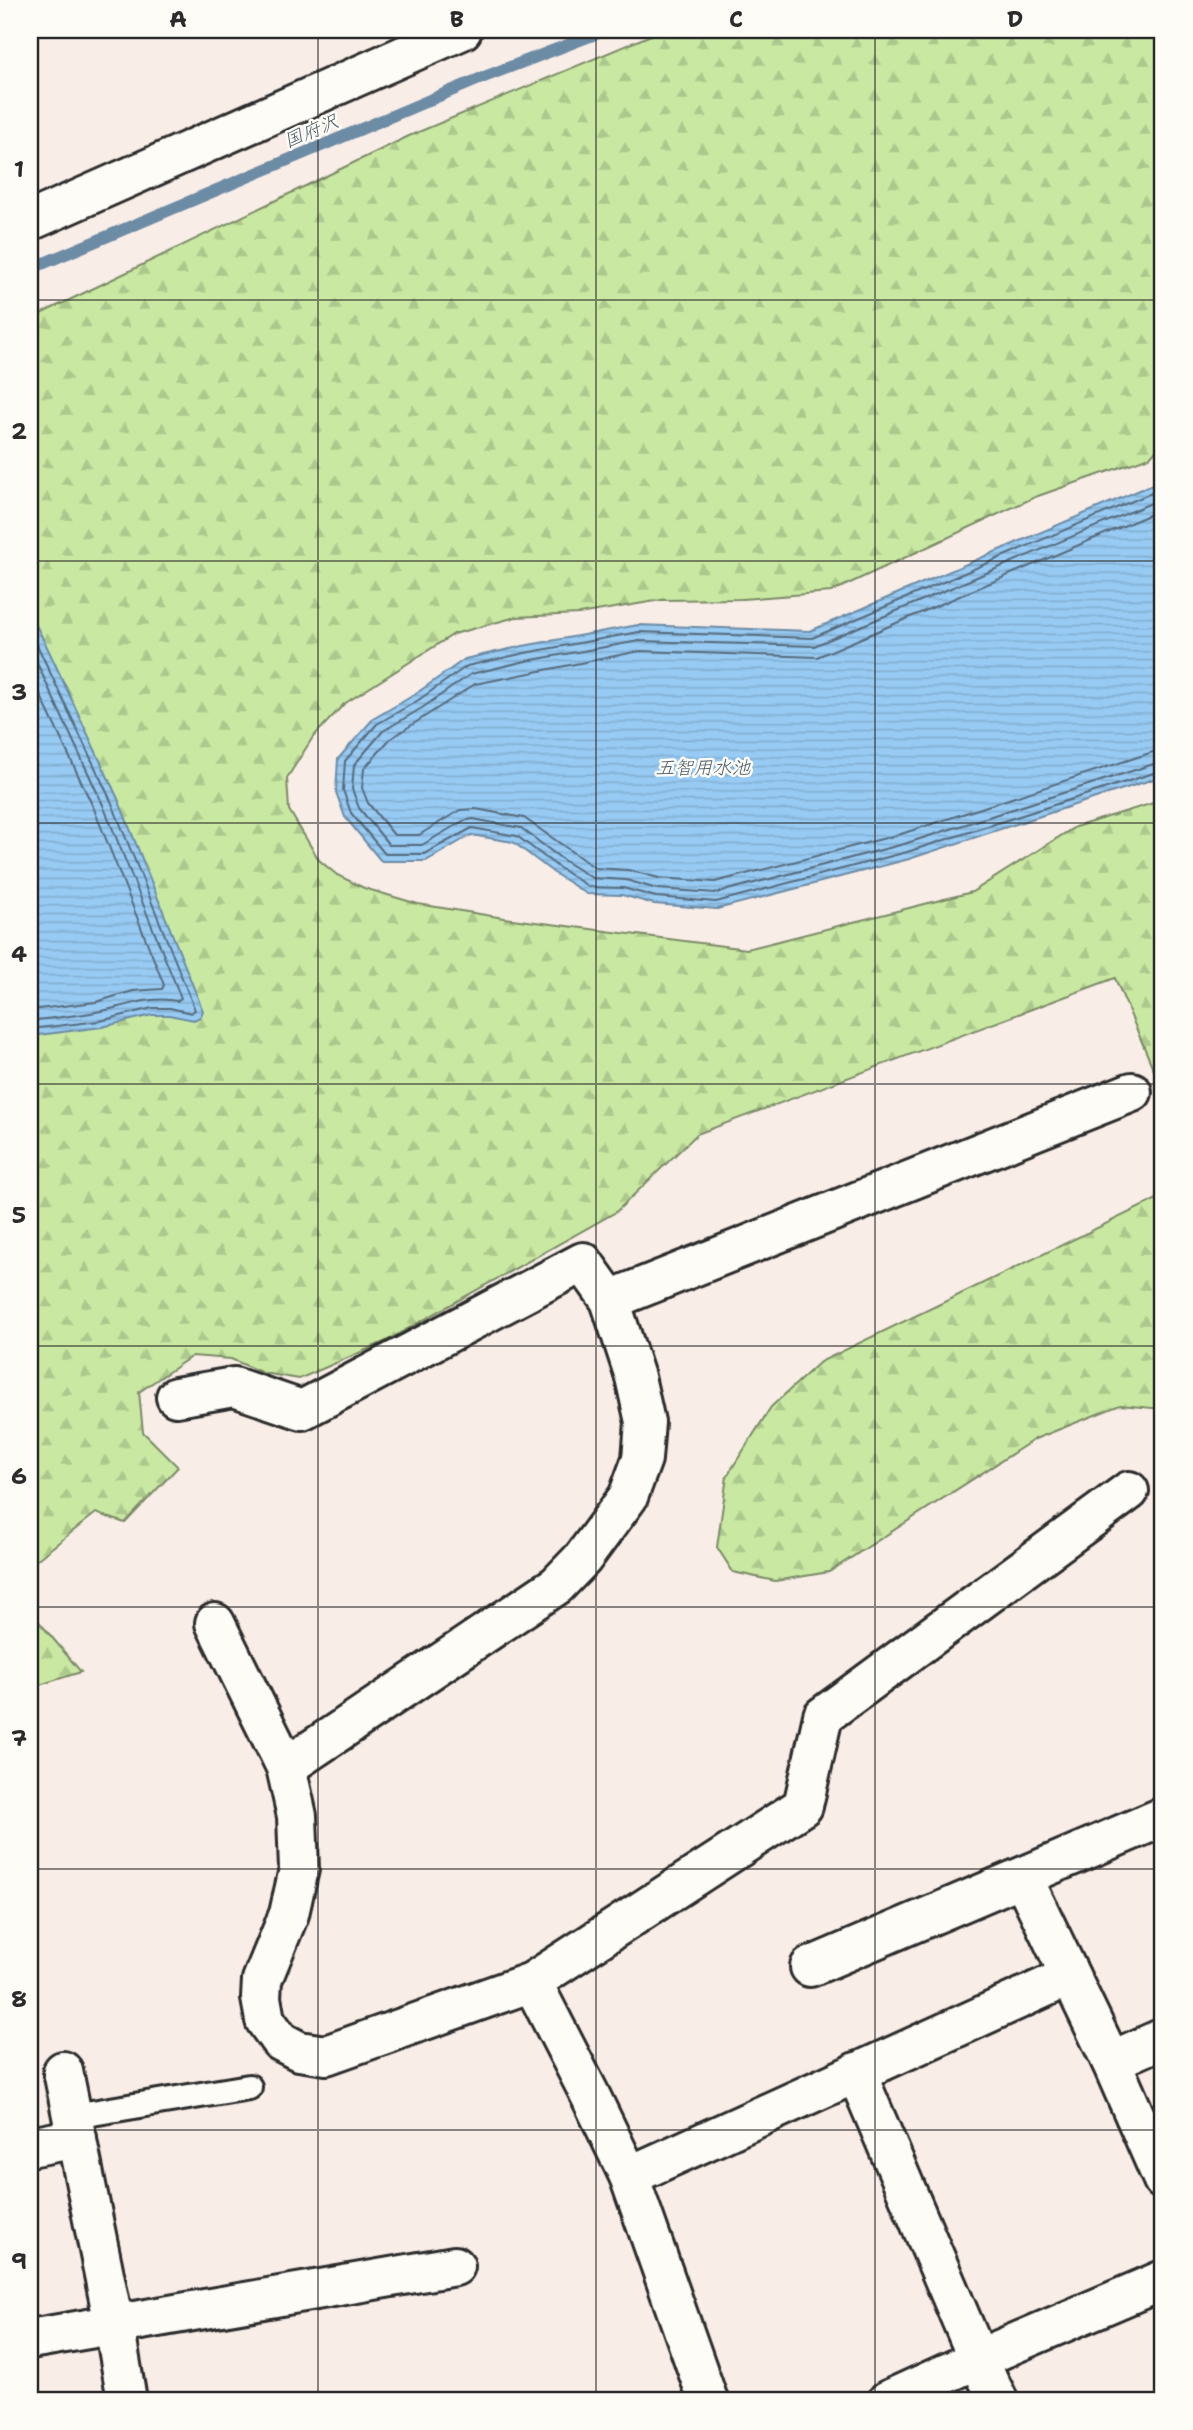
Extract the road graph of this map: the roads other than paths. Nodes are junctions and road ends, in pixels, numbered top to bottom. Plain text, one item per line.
1 (462, 30) edge
2 (30, 220) edge
3 (1132, 1092) dead end
4 (610, 1300) junction
5 (176, 1396) dead end
6 (1129, 1491) dead end
7 (215, 1622) dead end
8 (286, 1767) junction
9 (1163, 1817) edge
10 (1023, 1878) junction
11 (810, 1967) dead end
12 (1070, 1976) junction
13 (532, 1982) junction
14 (1163, 2038) edge
15 (1111, 2061) junction
16 (64, 2071) dead end
17 (856, 2072) junction
18 (249, 2087) dead end
19 (76, 2127) junction
20 (30, 2147) edge
21 (629, 2176) junction
22 (1163, 2180) edge
23 (455, 2266) dead end
24 (1163, 2280) edge
25 (114, 2324) junction
26 (30, 2339) edge
27 (978, 2359) junction
28 (127, 2400) edge
29 (708, 2400) edge
30 (888, 2400) edge
31 (998, 2400) edge

1 - 2 street
3 - 4 street
4 - 5 street
4 - 8 street
6 - 13 street
7 - 8 street
8 - 13 street
9 - 10 street
10 - 11 street
10 - 12 street
12 - 15 street
12 - 17 street
13 - 21 street
14 - 15 street
15 - 22 street
16 - 19 street
17 - 21 street
17 - 27 street
18 - 19 lane
19 - 20 street
19 - 25 street
21 - 29 street
23 - 25 street
24 - 27 street
25 - 26 street
25 - 28 street
27 - 30 street
27 - 31 street

